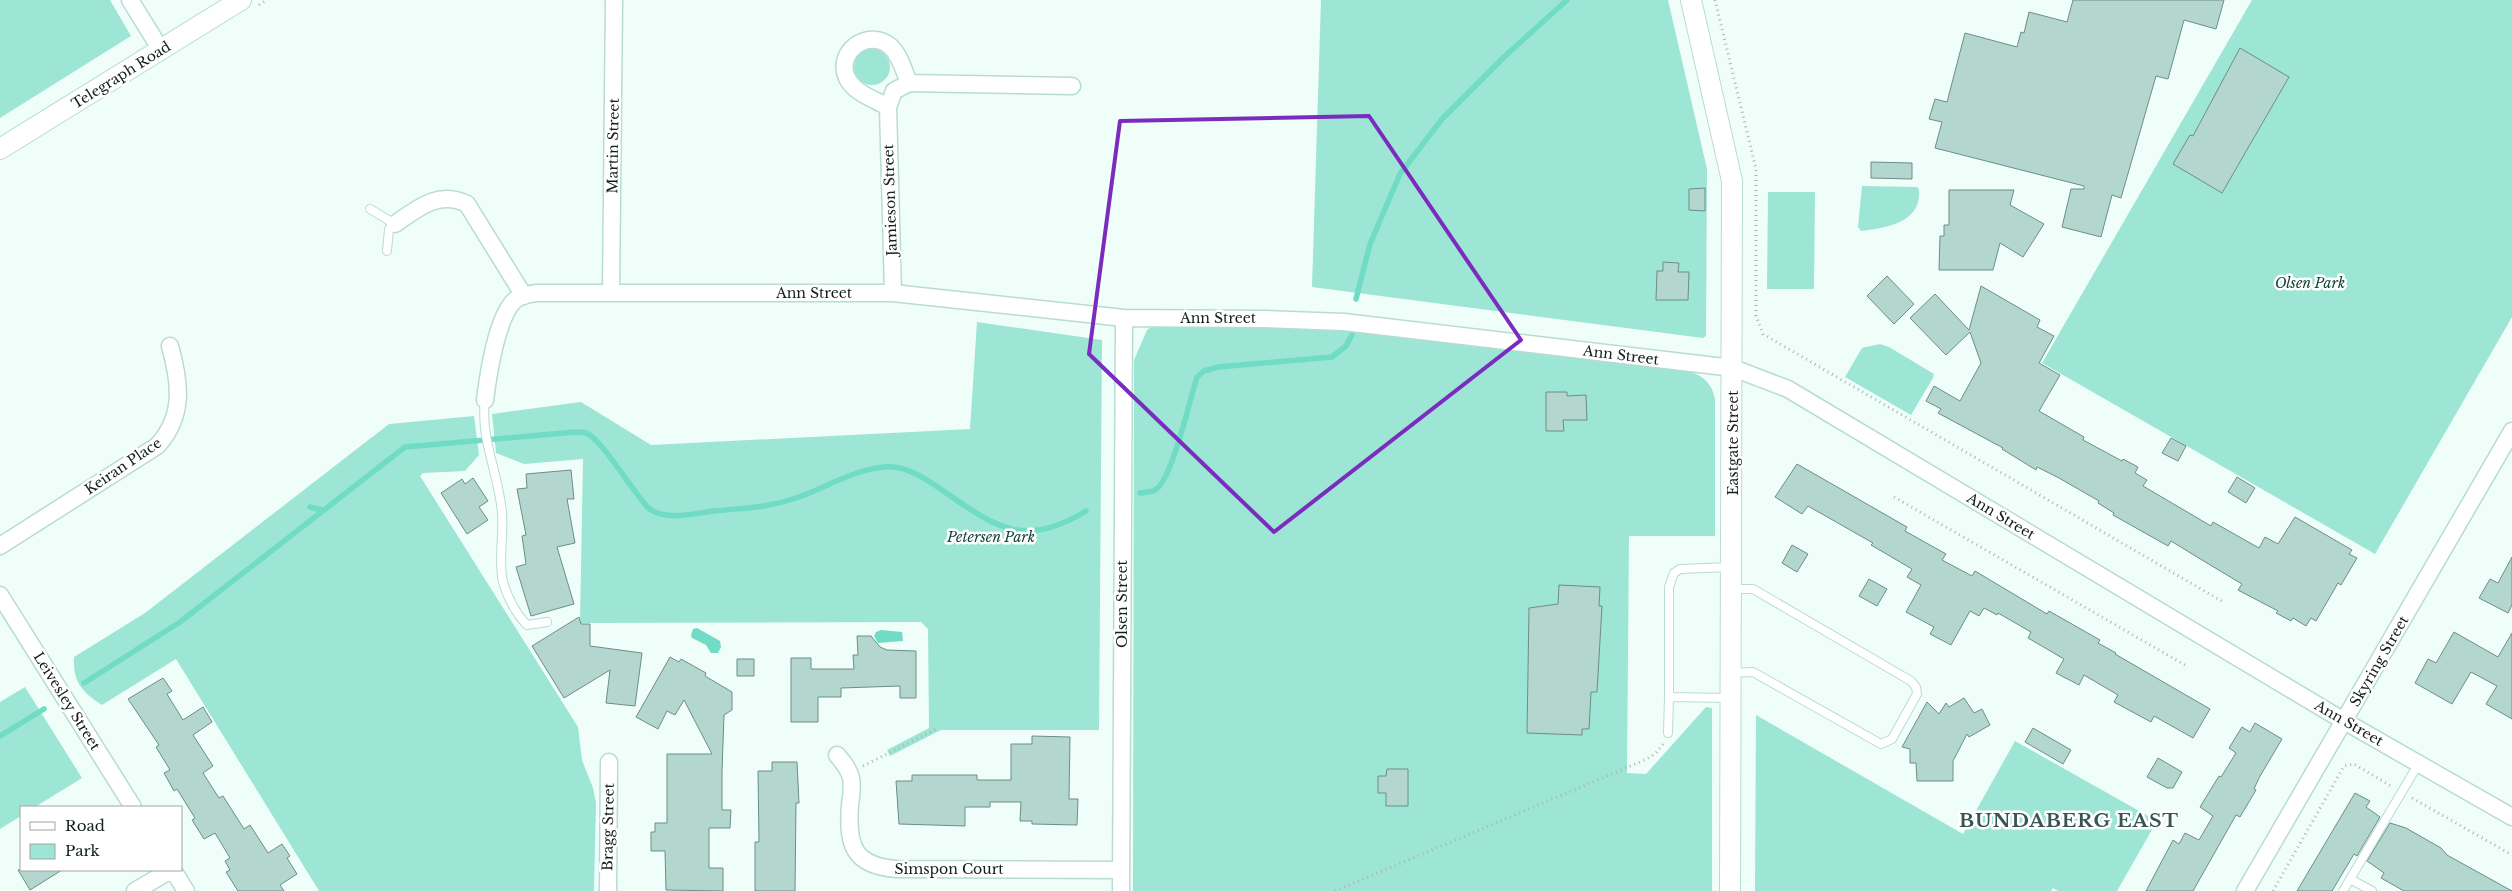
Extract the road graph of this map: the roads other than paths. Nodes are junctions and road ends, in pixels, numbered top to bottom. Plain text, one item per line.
1 (130, 0) edge
2 (242, 0) edge
3 (614, 0) edge
4 (1691, 0) edge
5 (161, 50) junction
6 (909, 84) junction
7 (1072, 86) dead end
8 (888, 107) junction
9 (0, 149) edge
10 (370, 210) dead end
11 (395, 224) junction
12 (387, 251) dead end
13 (612, 292) junction
14 (893, 293) junction
15 (524, 296) junction
16 (1124, 318) junction
17 (170, 346) dead end
18 (1733, 368) junction
19 (485, 400) joint
20 (2512, 431) edge
21 (0, 546) edge
22 (1732, 567) junction
23 (1732, 589) junction
24 (0, 595) edge
25 (547, 622) dead end
26 (1731, 673) junction
27 (1668, 697) junction
28 (1731, 698) junction
29 (2344, 721) junction
30 (1668, 733) road end
31 (837, 755) dead end
32 (609, 762) dead end
33 (2419, 763) junction
34 (132, 806) edge
35 (2512, 817) edge
36 (1120, 870) junction
37 (170, 871) edge
38 (173, 871) edge
39 (2350, 878) junction
40 (135, 891) edge
41 (186, 891) edge
42 (608, 891) edge
43 (1120, 891) edge
44 (1730, 891) edge
45 (2245, 891) edge
46 (2343, 891) edge
47 (2372, 891) edge

1 - 5 street
2 - 5 street, Telegraph Road
3 - 13 street, Martin Street
4 - 18 street, Eastgate Street
5 - 9 street, Telegraph Road
6 - 7 street
6 - 8 street
6 - 8 street
8 - 14 street, Jamieson Street
10 - 11 lane
11 - 12 lane
11 - 15 street
13 - 14 street, Ann Street
13 - 15 street, Ann Street
14 - 16 street, Ann Street
15 - 19 street
16 - 18 street, Ann Street
16 - 36 street, Olsen Street
17 - 21 street, Keiran Place
18 - 22 street, Eastgate Street
18 - 29 street, Ann Street
19 - 25 lane
20 - 29 street, Skyring Street
22 - 23 street, Eastgate Street
22 - 27 lane
23 - 26 street, Eastgate Street
23 - 26 lane
24 - 34 street, Leivesley Street
26 - 28 street, Eastgate Street
27 - 28 lane
27 - 30 lane
28 - 44 street, Eastgate Street
29 - 33 street, Ann Street
29 - 45 street, Skyring Street
31 - 36 street, Simspon Court
32 - 42 street, Bragg Street
33 - 35 street, Ann Street
33 - 39 lane
36 - 43 street, Olsen Street
37 - 40 street
38 - 41 street
39 - 46 lane
39 - 47 lane

